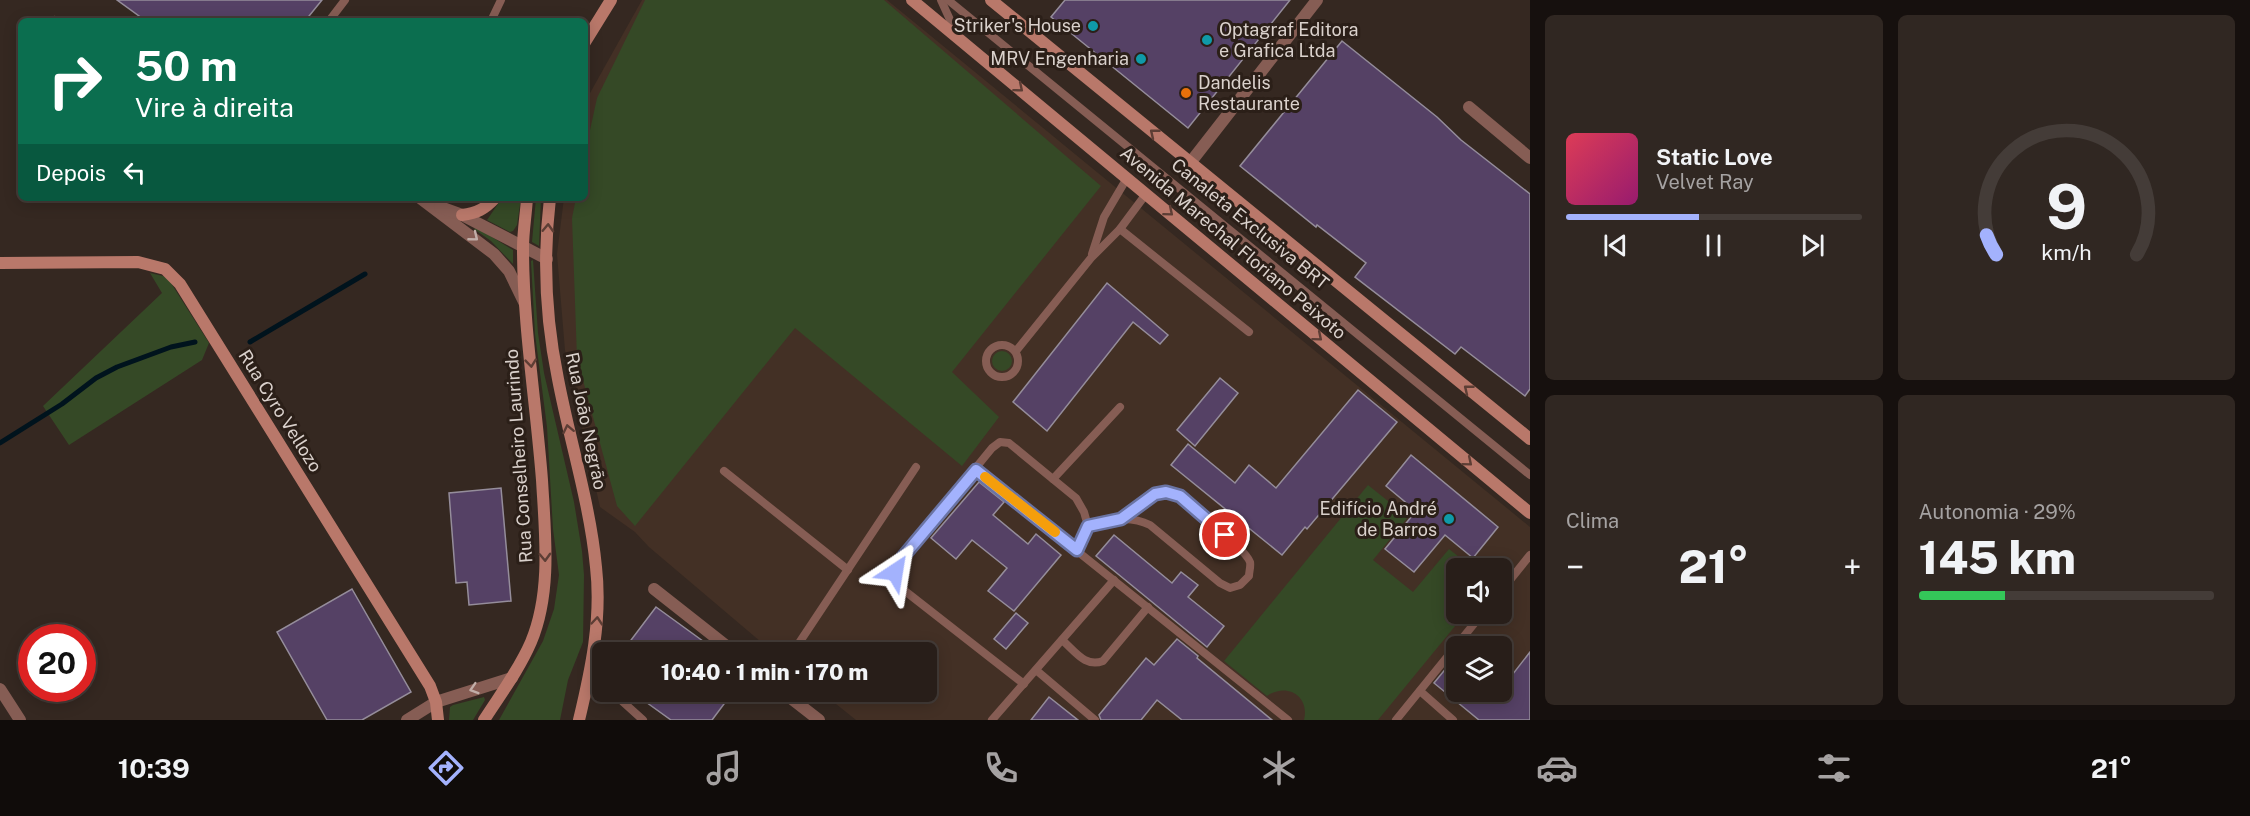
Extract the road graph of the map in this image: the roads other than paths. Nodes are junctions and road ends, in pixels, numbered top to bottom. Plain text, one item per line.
1 (345, 0) edge
2 (501, 0) edge
3 (611, 0) edge
4 (912, 0) edge
5 (941, 0) edge
6 (948, 0) edge
7 (991, 0) edge
8 (1317, 0) edge
9 (331, 18) edge
10 (492, 18) edge
11 (588, 37) edge
12 (958, 37) junction
13 (1469, 107) dead end
14 (1530, 158) edge
15 (1190, 163) junction
16 (1127, 177) junction
17 (1146, 194) junction
18 (424, 201) edge
19 (426, 201) edge
20 (492, 201) edge
21 (527, 201) edge
22 (549, 201) edge
23 (462, 215) junction
24 (1120, 229) junction
25 (523, 247) junction
26 (1091, 258) junction
27 (547, 259) junction
28 (0, 263) edge
29 (526, 305) junction
30 (1249, 332) dead end
31 (1016, 351) dead end
32 (1120, 407) dead end
33 (1530, 439) edge
34 (916, 467) dead end
35 (976, 470) junction
36 (724, 471) dead end
37 (1530, 475) edge
38 (1053, 479) junction
39 (1530, 513) edge
40 (1121, 519) junction
41 (1088, 526) junction
42 (1077, 550) junction
43 (1530, 555) edge
44 (848, 570) junction
45 (1512, 578) edge
46 (1114, 580) junction
47 (654, 589) dead end
48 (1148, 608) junction
49 (1474, 624) edge
50 (1062, 640) junction
51 (722, 642) edge
52 (800, 642) edge
53 (1036, 670) junction
54 (512, 678) junction
55 (589, 679) junction
56 (592, 681) edge
57 (1024, 684) junction
58 (0, 689) edge
59 (1420, 691) junction
60 (499, 697) junction
61 (436, 702) junction
62 (623, 702) edge
63 (796, 702) edge
64 (20, 720) edge
65 (407, 720) edge
66 (438, 720) edge
67 (484, 720) edge
68 (489, 720) edge
69 (579, 720) edge
70 (643, 720) edge
71 (819, 720) edge
72 (992, 720) edge
73 (1095, 720) edge
74 (1288, 720) edge
75 (1396, 720) edge
76 (1453, 720) edge

1 - 9 lane
2 - 10 lane
3 - 11 street
4 - 12 street, Avenida Marechal Floriano Peixoto
5 - 12 lane
6 - 37 lane, Canaleta Exclusiva BRT
15 -> 7 street, Avenida Marechal Floriano Peixoto
8 - 15 street
12 -> 16 street, Avenida Marechal Floriano Peixoto
13 - 14 street
33 -> 15 street, Avenida Marechal Floriano Peixoto
16 - 17 street, Avenida Marechal Floriano Peixoto
16 - 26 lane
17 - 24 lane
17 -> 39 street, Avenida Marechal Floriano Peixoto
18 -> 29 street
19 - 23 street
20 - 23 street
21 - 25 street, Rua Conselheiro Laurindo
27 -> 22 street, Rua João Negrão
23 - 25 street
24 - 26 lane
24 - 30 lane
25 - 27 street
25 - 29 street, Rua Conselheiro Laurindo
26 - 31 lane
55 -> 27 street, Rua João Negrão
28 - 61 street, Rua Cyro Vellozo
29 -> 54 street, Rua Conselheiro Laurindo
32 - 38 lane
34 - 44 lane
35 - 38 lane
35 - 42 lane
35 - 57 lane
36 - 44 lane
38 - 41 lane
40 - 40 lane
40 - 41 lane
41 - 42 lane
42 - 46 lane
43 - 45 lane
44 - 52 lane
46 - 48 lane
46 - 50 lane
47 - 51 street
48 - 50 lane
48 - 74 lane
49 - 59 lane
50 - 53 lane
53 - 57 lane
53 - 73 lane
54 - 60 street, Rua Conselheiro Laurindo
54 -> 61 street
55 - 56 lane
55 - 69 street, Rua João Negrão
57 - 72 lane
58 - 64 street
59 - 75 lane
59 - 76 lane
60 - 67 street, Rua Conselheiro Laurindo
60 - 68 street
61 - 65 street
61 - 66 street, Rua Cyro Vellozo
62 - 70 lane
63 - 71 street

